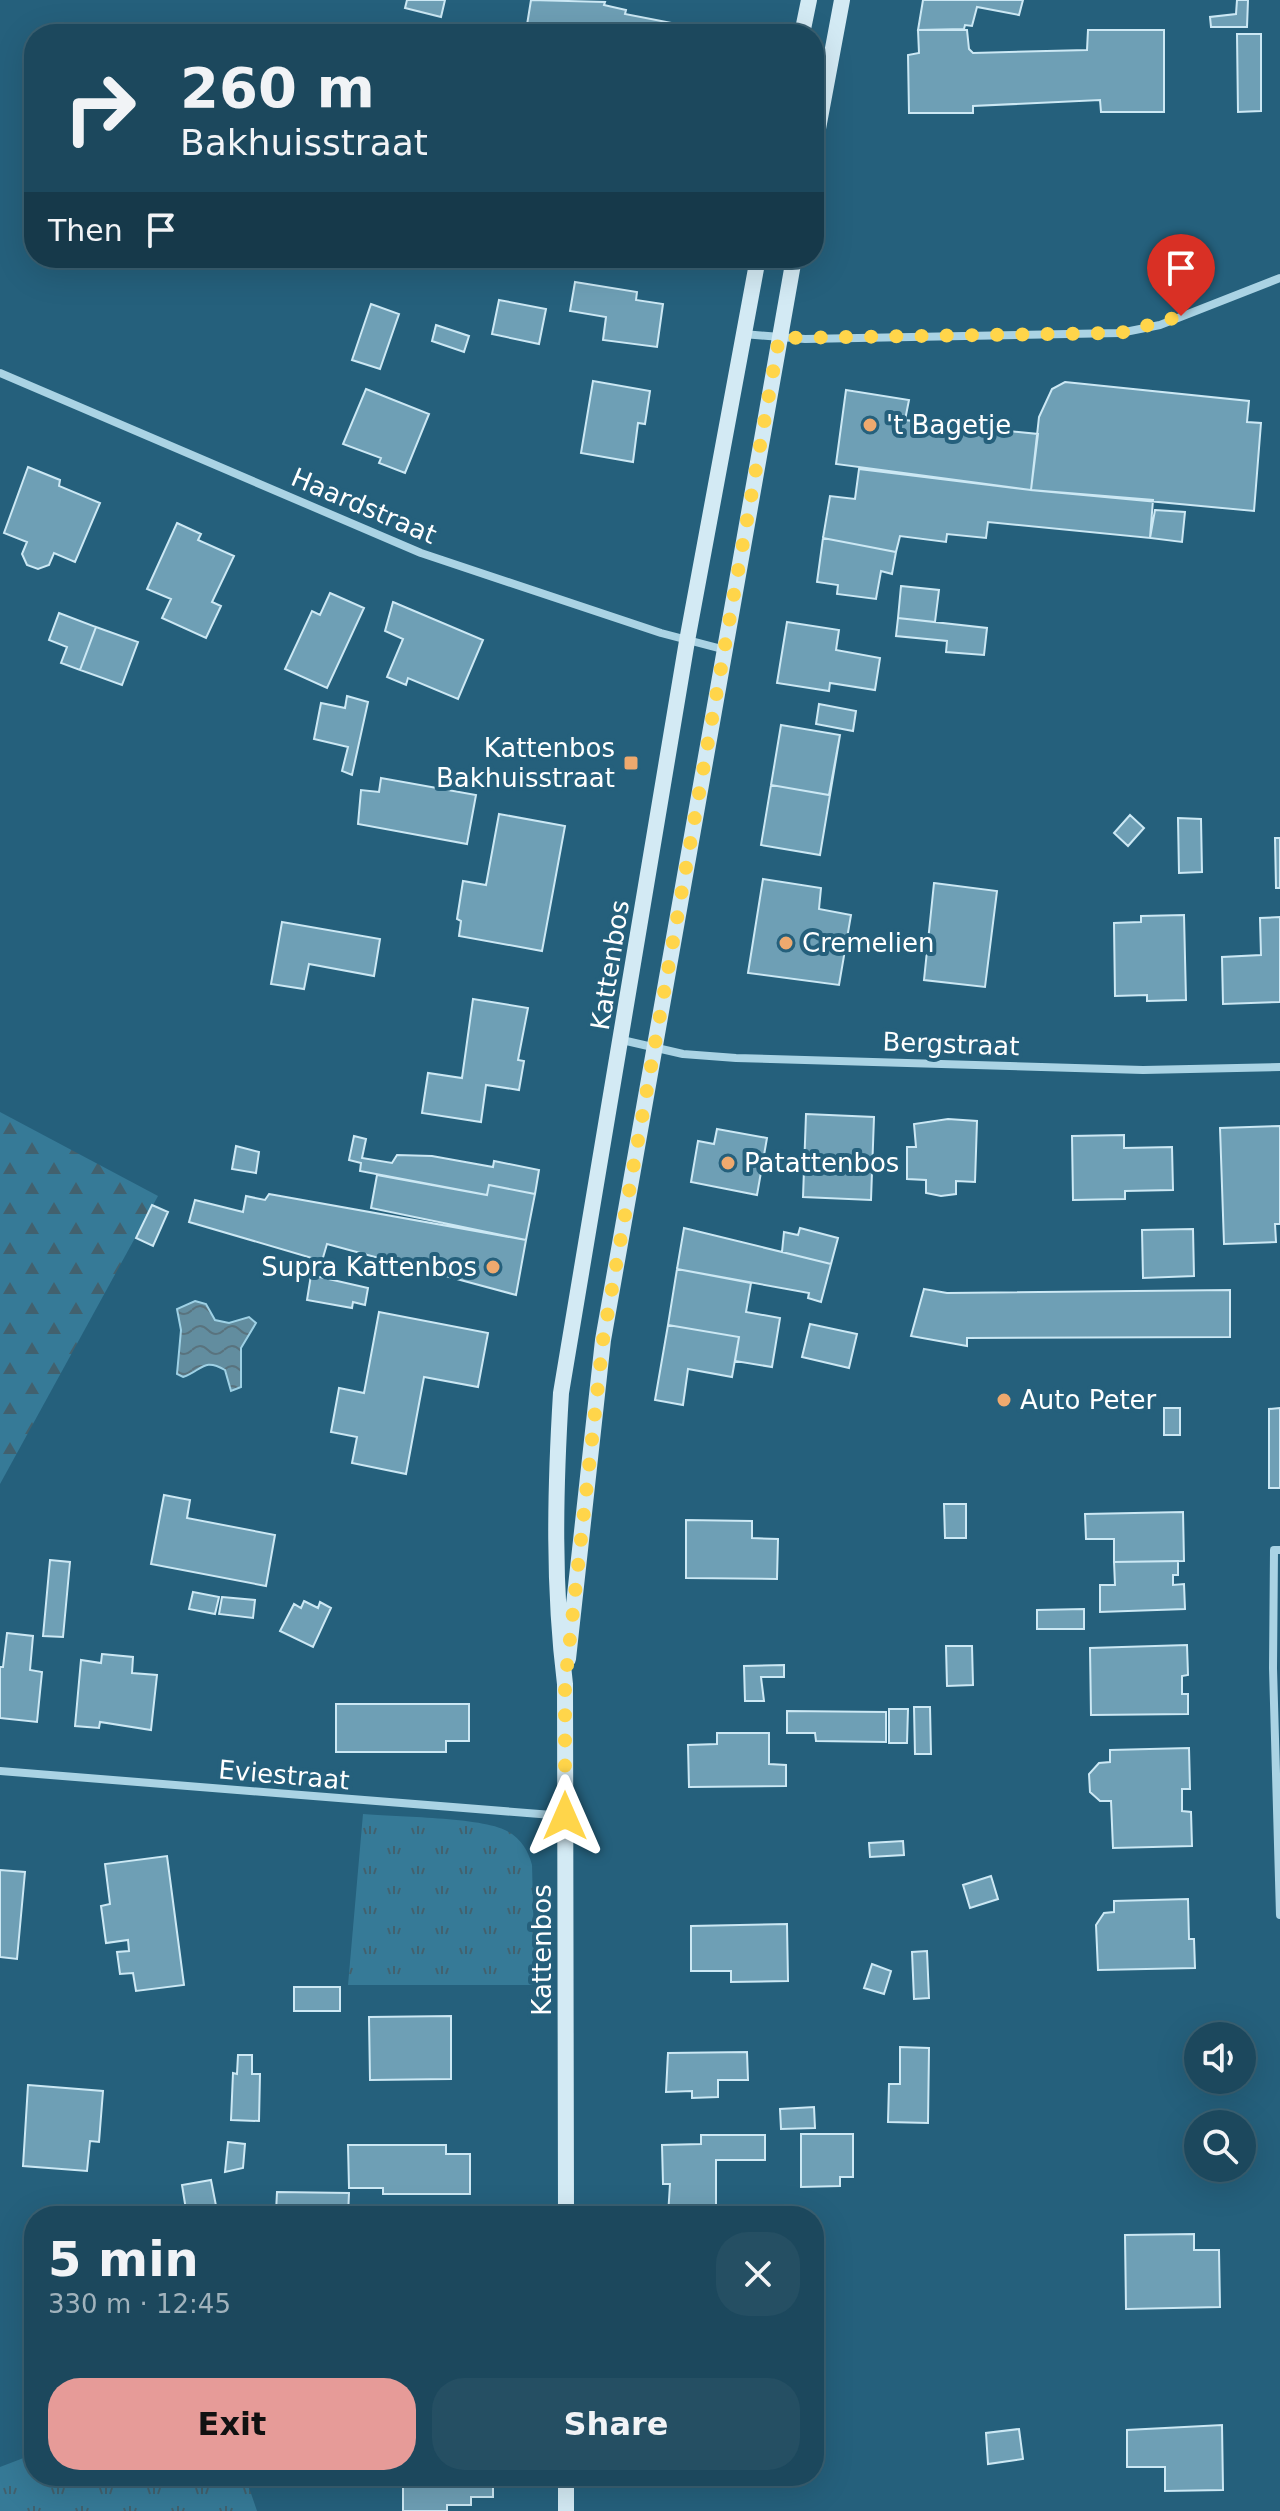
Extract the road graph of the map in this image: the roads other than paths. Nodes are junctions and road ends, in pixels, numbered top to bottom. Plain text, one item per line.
1 (809, 0) edge
2 (842, 0) edge
3 (804, 24) edge
4 (824, 96) edge
5 (756, 268) edge
6 (792, 268) edge
7 (1280, 278) edge
8 (743, 334) junction
9 (779, 338) junction
10 (0, 373) edge
11 (687, 641) junction
12 (722, 649) junction
13 (622, 1040) junction
14 (656, 1048) junction
15 (1280, 1067) edge
16 (1280, 1550) edge
17 (1277, 1665) edge
18 (565, 1684) junction
19 (0, 1771) edge
20 (565, 1816) junction
21 (1280, 1915) edge
22 (566, 2206) edge
23 (566, 2486) edge
24 (566, 2511) edge

1 - 3 main road
2 - 4 main road
5 - 8 main road, Kattenbos
6 - 9 main road, Kattenbos
7 - 9 street
8 - 9 street
8 - 11 main road, Kattenbos
9 - 12 main road, Kattenbos
10 - 11 street, Haardstraat
11 - 12 street, Haardstraat
11 - 13 main road, Kattenbos
12 - 14 main road, Kattenbos
13 - 14 street, Bergstraat
13 - 18 main road, Kattenbos
14 - 15 street, Bergstraat
14 - 18 main road, Kattenbos
16 - 17 street
17 - 21 street
18 - 20 main road, Kattenbos
19 - 20 street, Eviestraat
20 - 22 main road, Kattenbos
23 - 24 main road

